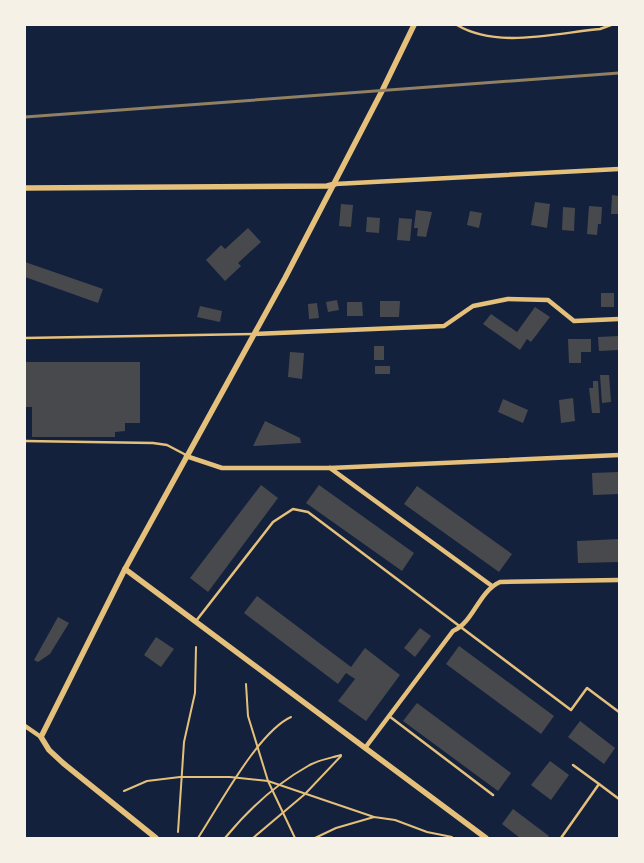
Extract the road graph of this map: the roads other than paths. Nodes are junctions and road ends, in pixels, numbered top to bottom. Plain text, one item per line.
1 (414, 25) edge
2 (457, 25) edge
3 (611, 25) edge
4 (619, 169) edge
5 (335, 184) junction
6 (25, 188) edge
7 (619, 319) edge
8 (254, 334) junction
9 (25, 338) edge
10 (25, 441) edge
11 (619, 455) edge
12 (186, 456) junction
13 (330, 468) junction
14 (125, 569) junction
15 (619, 580) edge
16 (492, 586) junction
17 (196, 621) junction
18 (461, 628) junction
19 (619, 712) edge
20 (389, 716) junction
21 (25, 726) edge
22 (41, 737) junction
23 (365, 748) junction
24 (573, 765) dead end
25 (599, 784) junction
26 (493, 795) dead end
27 (619, 799) edge
28 (156, 838) edge
29 (486, 838) edge
30 (561, 838) edge

1 - 5 street
2 - 3 lane
4 - 5 street
5 - 6 street
5 - 8 street
7 - 8 street
8 - 9 lane
8 - 12 street
10 - 12 lane
11 - 13 street
12 - 13 street
12 - 14 street
13 - 16 street
14 - 17 street
14 - 22 street
15 - 16 street
16 - 18 street
17 - 18 lane
17 - 23 street
18 - 19 lane
18 - 20 street
20 - 23 street
20 - 26 lane
21 - 22 street
22 - 28 street
23 - 29 street
24 - 25 lane
25 - 27 lane
25 - 30 lane

